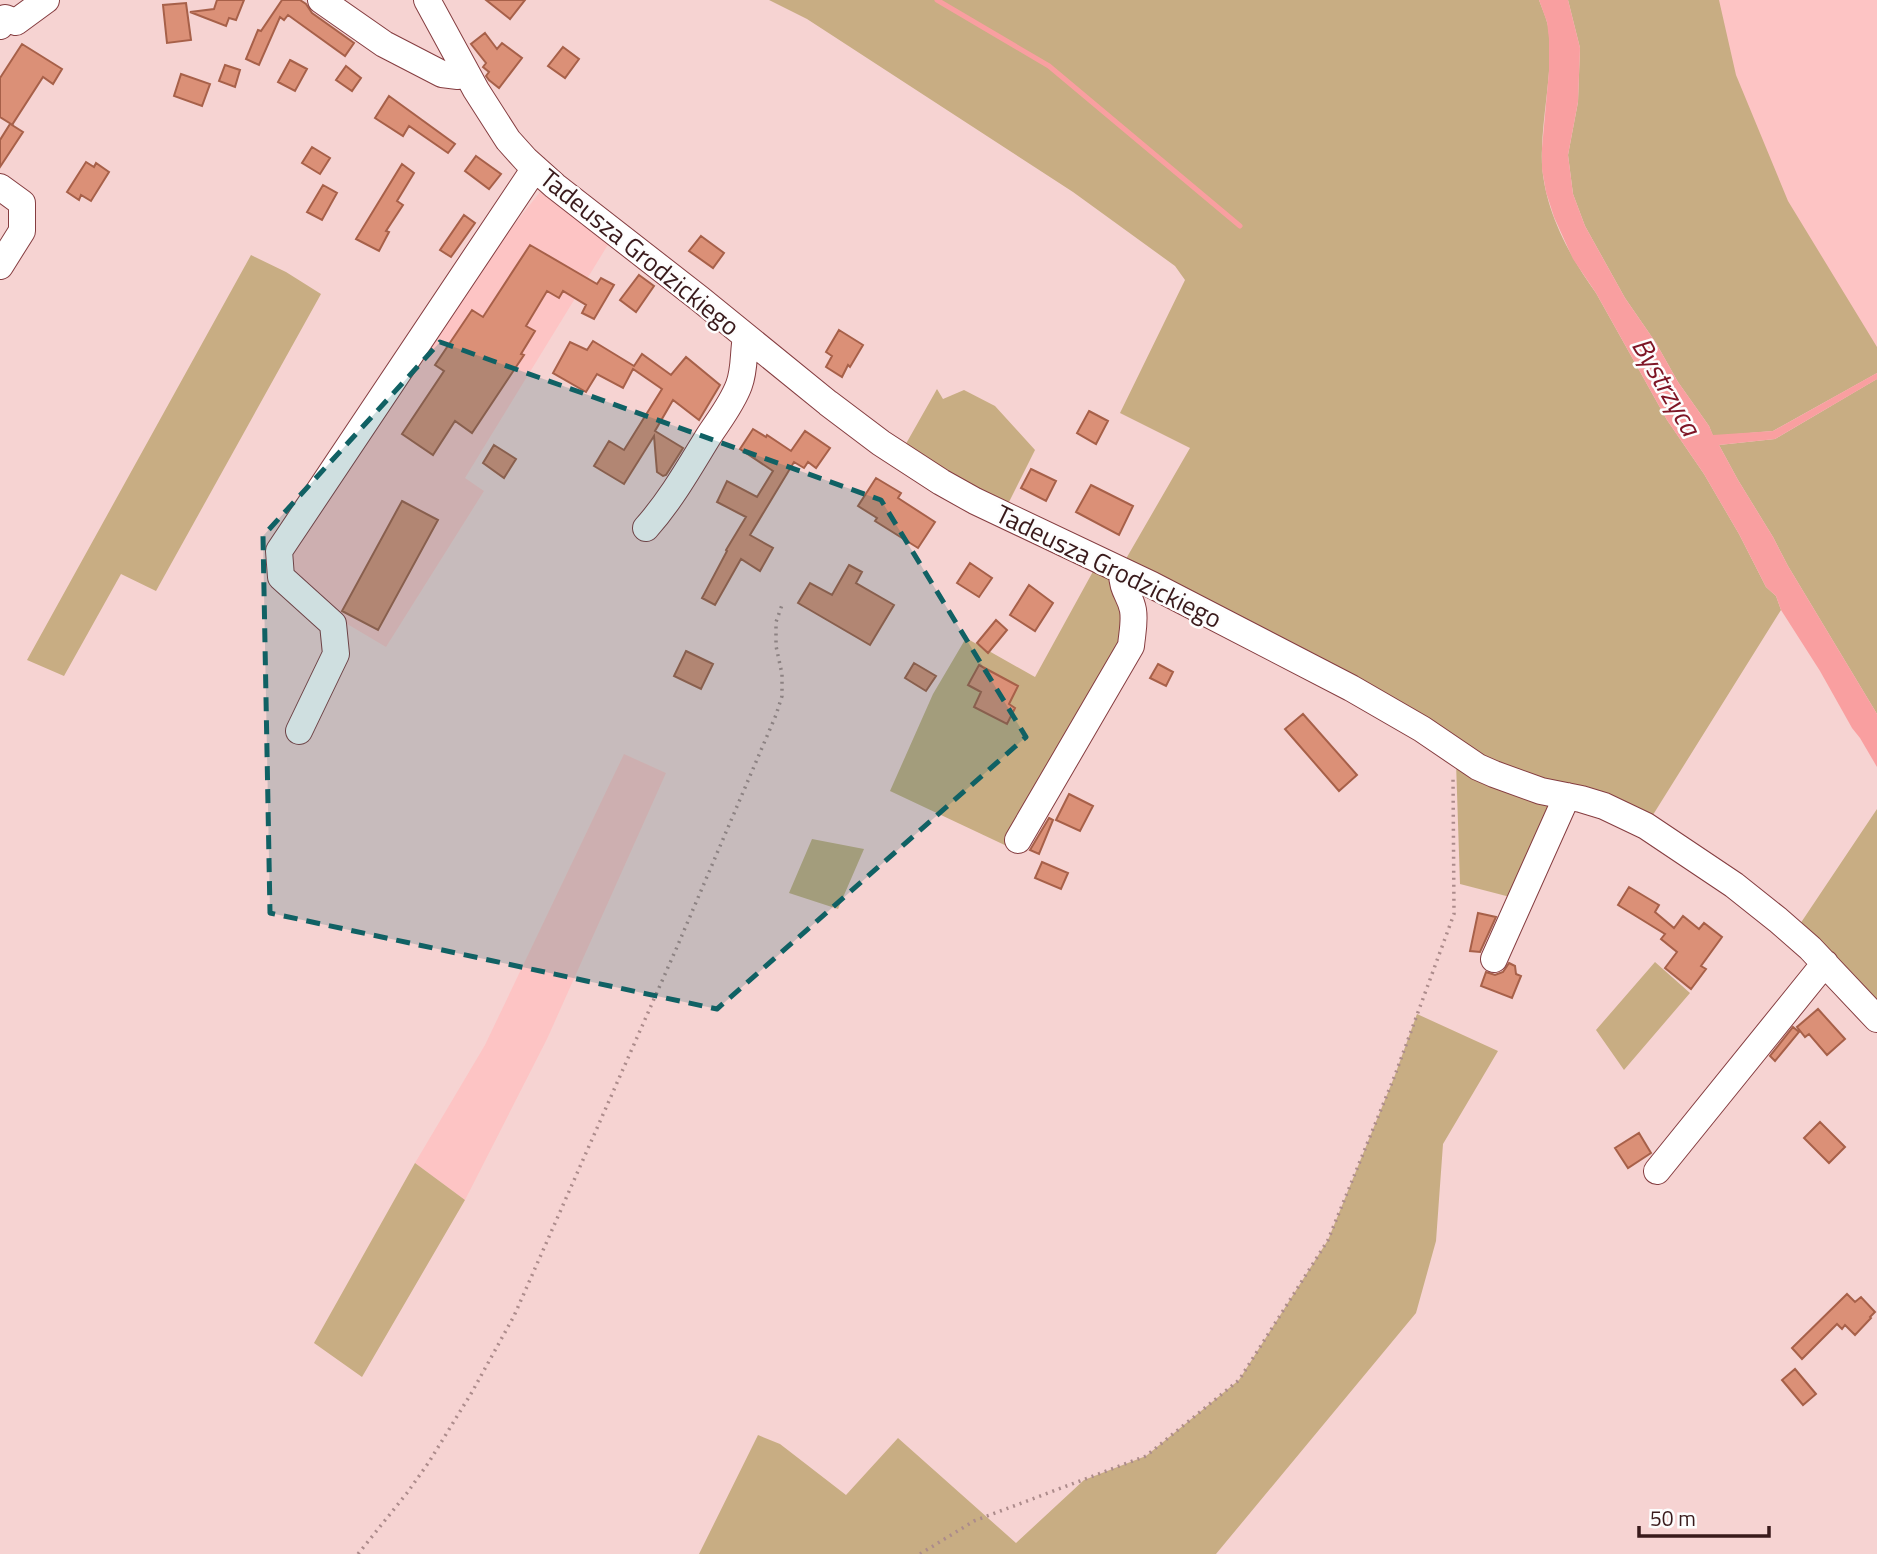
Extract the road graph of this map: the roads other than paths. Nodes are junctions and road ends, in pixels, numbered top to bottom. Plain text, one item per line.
1 (46, 0) edge
2 (321, 0) edge
3 (427, 0) edge
4 (8, 15) edge
5 (466, 73) junction
6 (535, 168) junction
7 (0, 187) edge
8 (0, 266) edge
9 (747, 337) junction
10 (646, 528) dead end
11 (1122, 571) junction
12 (299, 731) dead end
13 (1567, 796) junction
14 (1018, 840) dead end
15 (1494, 959) dead end
16 (1825, 962) junction
17 (1877, 1019) edge
18 (1657, 1171) dead end

1 - 4 street
2 - 5 street
3 - 5 street, Tadeusza Grodzickiego
5 - 6 street, Tadeusza Grodzickiego
6 - 9 street, Tadeusza Grodzickiego
6 - 12 street
7 - 8 street
9 - 10 street
9 - 11 street, Tadeusza Grodzickiego
11 - 13 street, Tadeusza Grodzickiego
11 - 14 street
13 - 15 street
13 - 16 street, Tadeusza Grodzickiego
16 - 17 street, Tadeusza Grodzickiego
16 - 18 street

